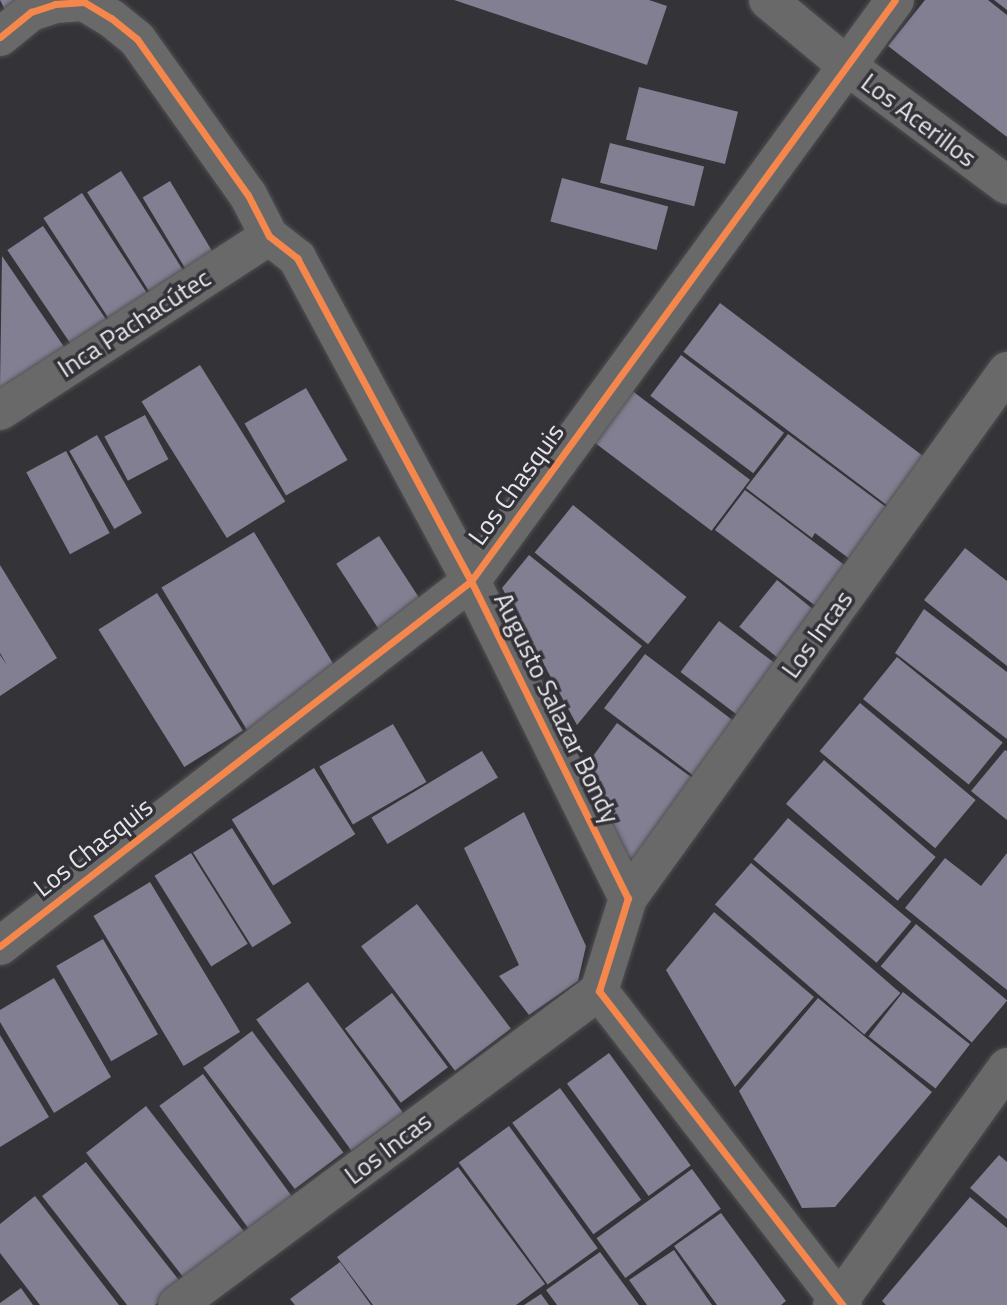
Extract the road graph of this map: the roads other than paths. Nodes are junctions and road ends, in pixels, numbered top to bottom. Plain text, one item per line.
1 (768, 0) edge
2 (895, 0) edge
3 (4, 35) edge
4 (846, 65) junction
5 (1007, 185) edge
6 (269, 236) junction
7 (1007, 371) edge
8 (0, 411) edge
9 (471, 581) junction
10 (628, 898) junction
11 (0, 946) edge
12 (599, 990) junction
13 (1007, 1067) edge
14 (838, 1304) edge
15 (177, 1305) edge

1 - 4 street, Los Acerillos
2 - 4 street, Los Chasquis
3 - 6 street, Augusto Salazar Bondy
4 - 5 street, Los Acerillos
4 - 9 street, Los Chasquis
6 - 8 street, Inca Pachacútec
6 - 9 street, Augusto Salazar Bondy
7 - 10 street, Los Incas
9 - 10 street, Augusto Salazar Bondy
9 - 11 street, Los Chasquis
10 - 12 street
12 - 14 street
12 - 15 street, Los Incas
13 - 14 street

